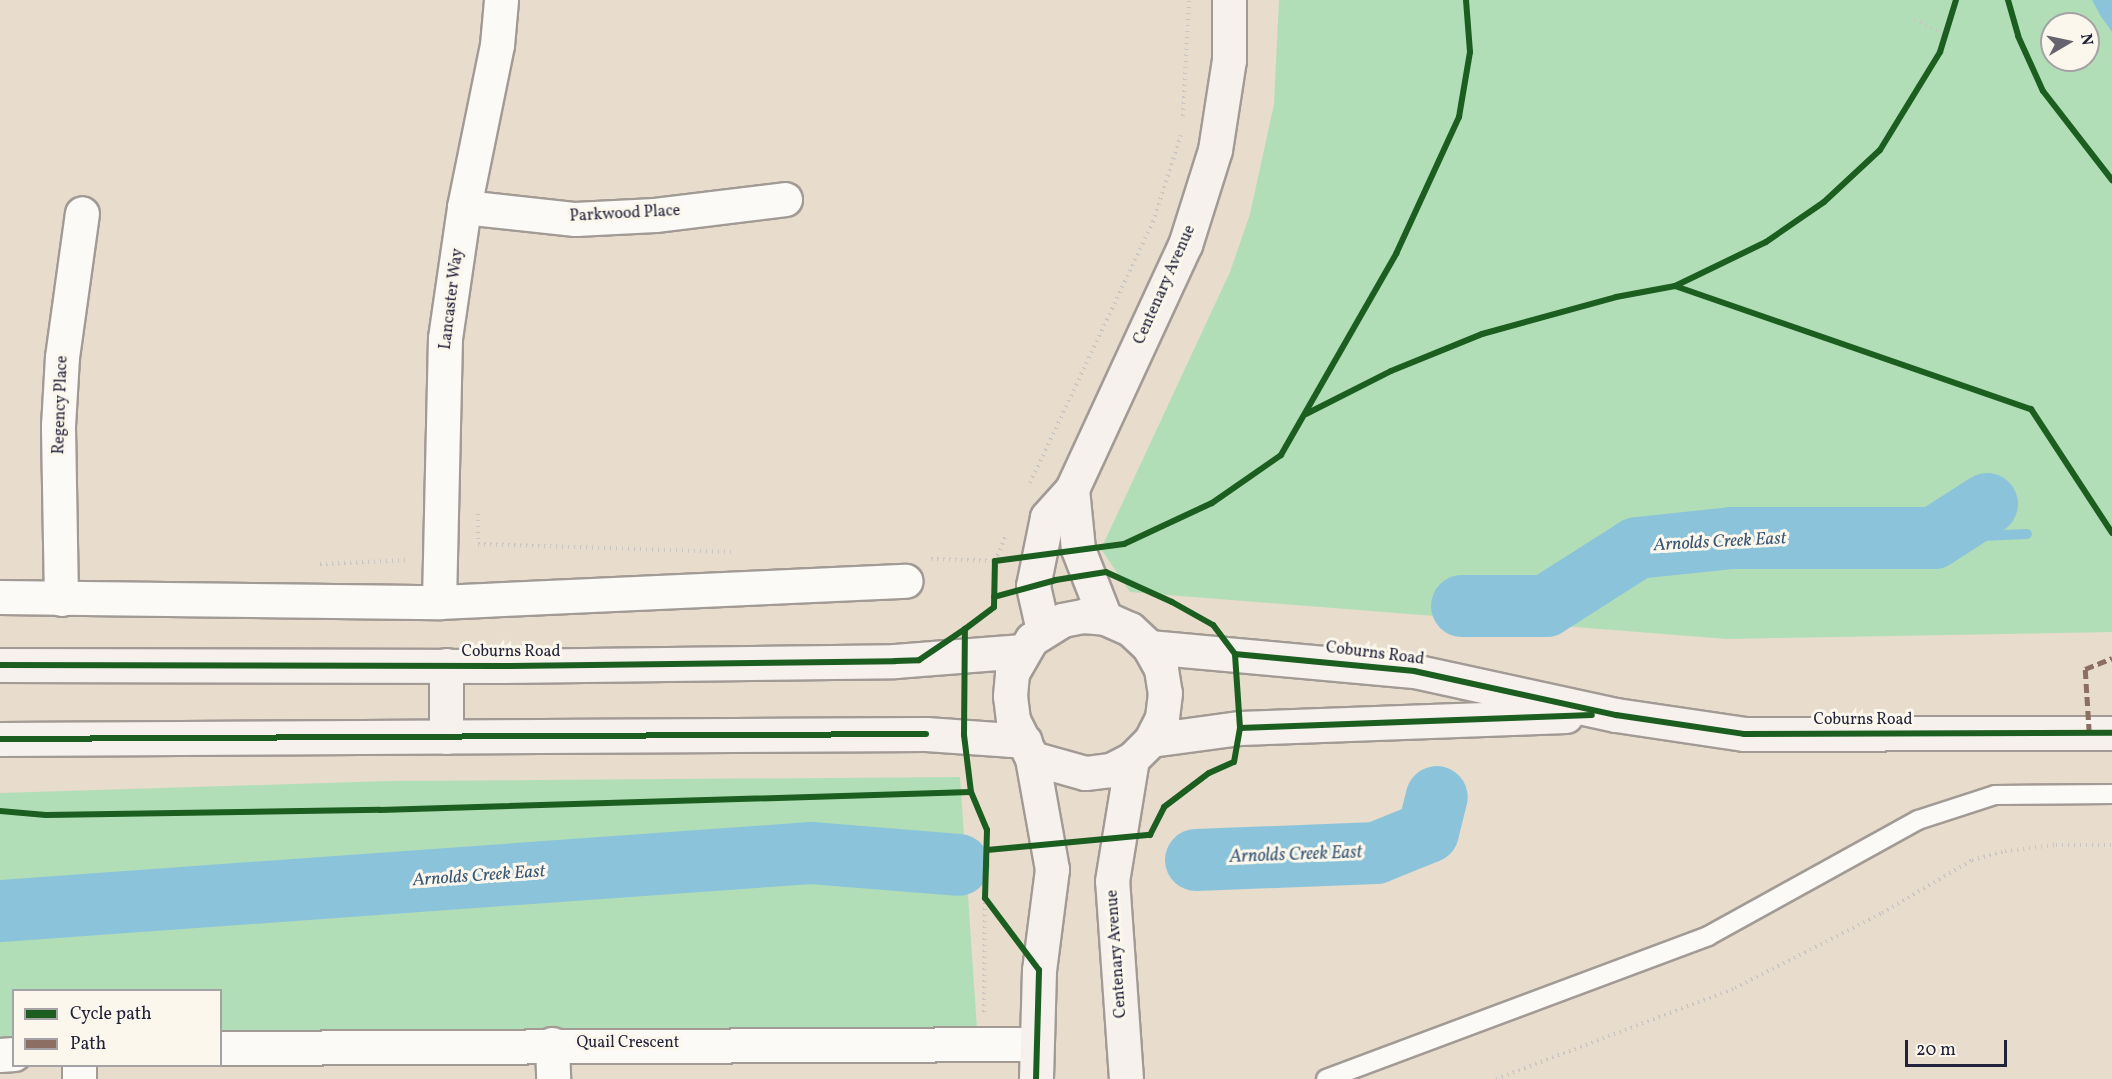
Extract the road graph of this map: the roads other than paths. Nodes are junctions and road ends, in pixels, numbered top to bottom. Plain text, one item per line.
1 (501, 0) edge
2 (1229, 0) edge
3 (785, 199) dead end
4 (464, 207) junction
5 (82, 213) dead end
6 (1072, 489) junction
7 (915, 570) road end
8 (0, 597) edge
9 (61, 599) junction
10 (439, 602) junction
11 (1105, 618) junction
12 (1033, 641) junction
13 (1149, 647) junction
14 (0, 665) edge
15 (446, 665) junction
16 (1616, 715) junction
17 (2112, 733) edge
18 (446, 737) junction
19 (0, 739) edge
20 (1028, 750) junction
21 (1141, 750) junction
22 (2112, 794) edge
23 (552, 1044) junction
24 (1036, 1044) junction
25 (222, 1048) edge
26 (553, 1079) edge
27 (1036, 1079) edge
28 (1126, 1079) edge
29 (1326, 1079) edge

1 - 4 street, Lancaster Way
2 - 6 street, Centenary Avenue
3 - 4 street, Parkwood Place
4 - 10 street, Lancaster Way
5 - 9 street, Regency Place
6 - 11 street
6 - 12 street, Centenary Avenue
7 - 10 street
8 - 9 street
9 - 10 street
11 - 12 street
11 - 13 street
12 - 15 street, Coburns Road
12 - 20 street
13 - 16 street, Coburns Road
13 - 21 street
14 - 15 street, Coburns Road
15 - 18 street
16 - 17 street, Coburns Road
16 - 21 street, Coburns Road
18 - 19 street
18 - 20 street
20 - 21 street
20 - 24 street
21 - 28 street, Centenary Avenue
22 - 29 lane
23 - 24 street, Quail Crescent
23 - 25 street, Quail Crescent
23 - 26 street
24 - 27 street

